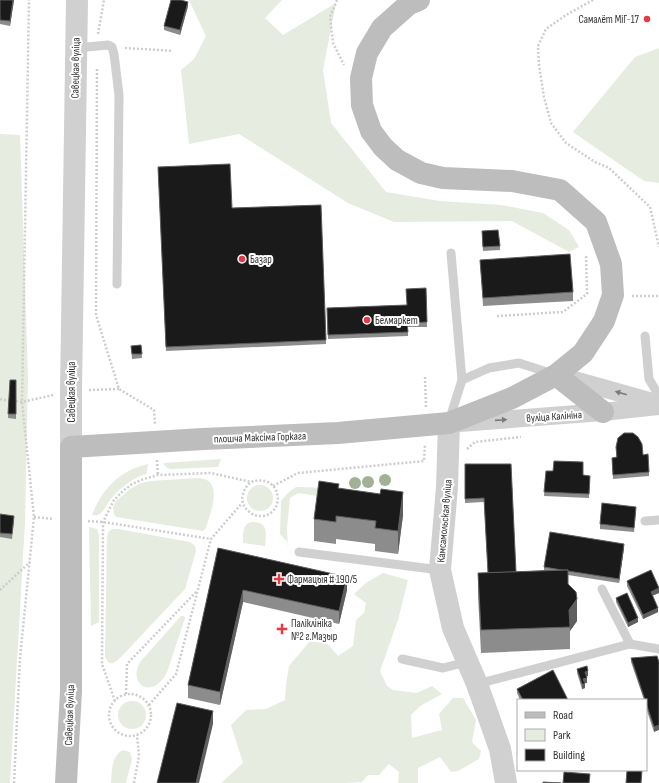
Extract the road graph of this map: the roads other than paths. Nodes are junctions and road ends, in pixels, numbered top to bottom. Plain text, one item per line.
1 (77, 0) edge
2 (419, 0) edge
3 (76, 48) junction
4 (451, 253) dead end
5 (117, 284) dead end
6 (645, 336) dead end
7 (556, 375) junction
8 (462, 380) junction
9 (659, 396) edge
10 (659, 405) edge
11 (603, 412) junction
12 (449, 423) junction
13 (71, 447) junction
14 (659, 520) edge
15 (645, 521) dead end
16 (299, 552) dead end
17 (440, 570) junction
18 (602, 589) dead end
19 (630, 644) junction
20 (659, 649) edge
21 (402, 659) dead end
22 (468, 662) junction
23 (477, 684) junction
24 (66, 783) edge
25 (506, 783) edge

1 - 3 street, Савецкая вуліца
2 - 7 main road, плошча Максіма Горкага
3 - 5 lane
3 - 13 street, Савецкая вуліца
4 - 8 lane
6 - 9 lane
7 - 8 lane
10 -> 7 street
7 - 11 main road
7 - 12 main road, плошча Максіма Горкага
8 - 12 lane
10 - 11 street, вуліца Калініна
12 -> 11 street, вуліца Калініна
12 - 13 main road, плошча Максіма Горкага
12 - 17 street, Камсамольская вуліца
13 - 24 main road, Савецкая вуліца
14 - 15 lane
16 - 17 lane
17 - 22 street, Камсамольская вуліца
18 - 19 lane
19 - 20 lane
19 - 23 lane
21 - 22 lane
22 - 23 street, Камсамольская вуліца
23 - 25 street, Камсамольская вуліца

